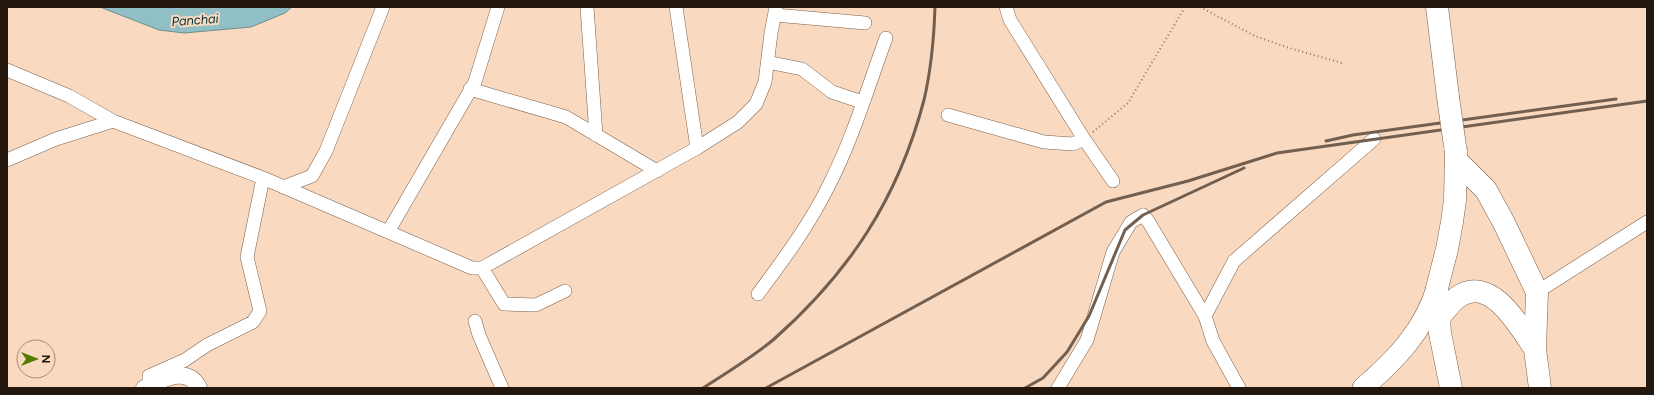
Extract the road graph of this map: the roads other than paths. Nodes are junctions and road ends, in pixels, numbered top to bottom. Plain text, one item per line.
1 (383, 7) edge
2 (498, 7) edge
3 (587, 7) edge
4 (676, 7) edge
5 (1006, 7) edge
6 (1428, 7) edge
7 (1437, 7) edge
8 (775, 11) edge
9 (865, 23) dead end
10 (886, 38) dead end
11 (1443, 61) junction
12 (767, 62) junction
13 (7, 70) edge
14 (470, 89) junction
15 (862, 102) junction
16 (948, 115) dead end
17 (113, 121) junction
18 (596, 135) junction
19 (1084, 139) junction
20 (1374, 139) dead end
21 (697, 148) junction
22 (1456, 153) junction
23 (7, 160) edge
24 (657, 171) junction
25 (262, 178) junction
26 (1112, 181) dead end
27 (283, 187) junction
28 (1647, 222) edge
29 (388, 232) junction
30 (482, 268) junction
31 (1437, 288) junction
32 (565, 291) dead end
33 (1537, 292) junction
34 (758, 294) dead end
35 (1205, 316) junction
36 (475, 321) dead end
37 (1439, 325) junction
38 (1535, 349) junction
39 (146, 387) edge
40 (199, 388) edge
41 (502, 388) edge
42 (1058, 388) edge
43 (1239, 388) edge
44 (1363, 388) edge
45 (1451, 388) edge
46 (1540, 388) edge

1 - 27 street
2 - 14 street
3 - 18 street
4 - 21 street
5 - 19 street
6 - 11 highway
7 - 11 highway
8 - 9 street
8 - 12 street
10 - 15 street
11 - 22 highway, bridge
12 - 15 street
12 - 21 street
13 - 17 street
14 - 18 street
14 - 29 street
15 - 34 street
16 - 19 street
17 - 23 street
17 - 25 street
18 - 24 street
19 - 26 street
20 - 35 street
21 - 24 street
22 - 31 highway
22 - 33 highway
24 - 30 street
25 - 27 street
25 - 39 street
27 - 29 street
28 - 33 street
29 - 30 street
30 - 32 street
31 - 37 highway
31 - 44 main road
33 - 38 highway
35 - 42 street
35 - 43 street
36 - 41 street
37 - 38 highway
37 - 45 highway
38 - 46 highway
39 - 40 street

